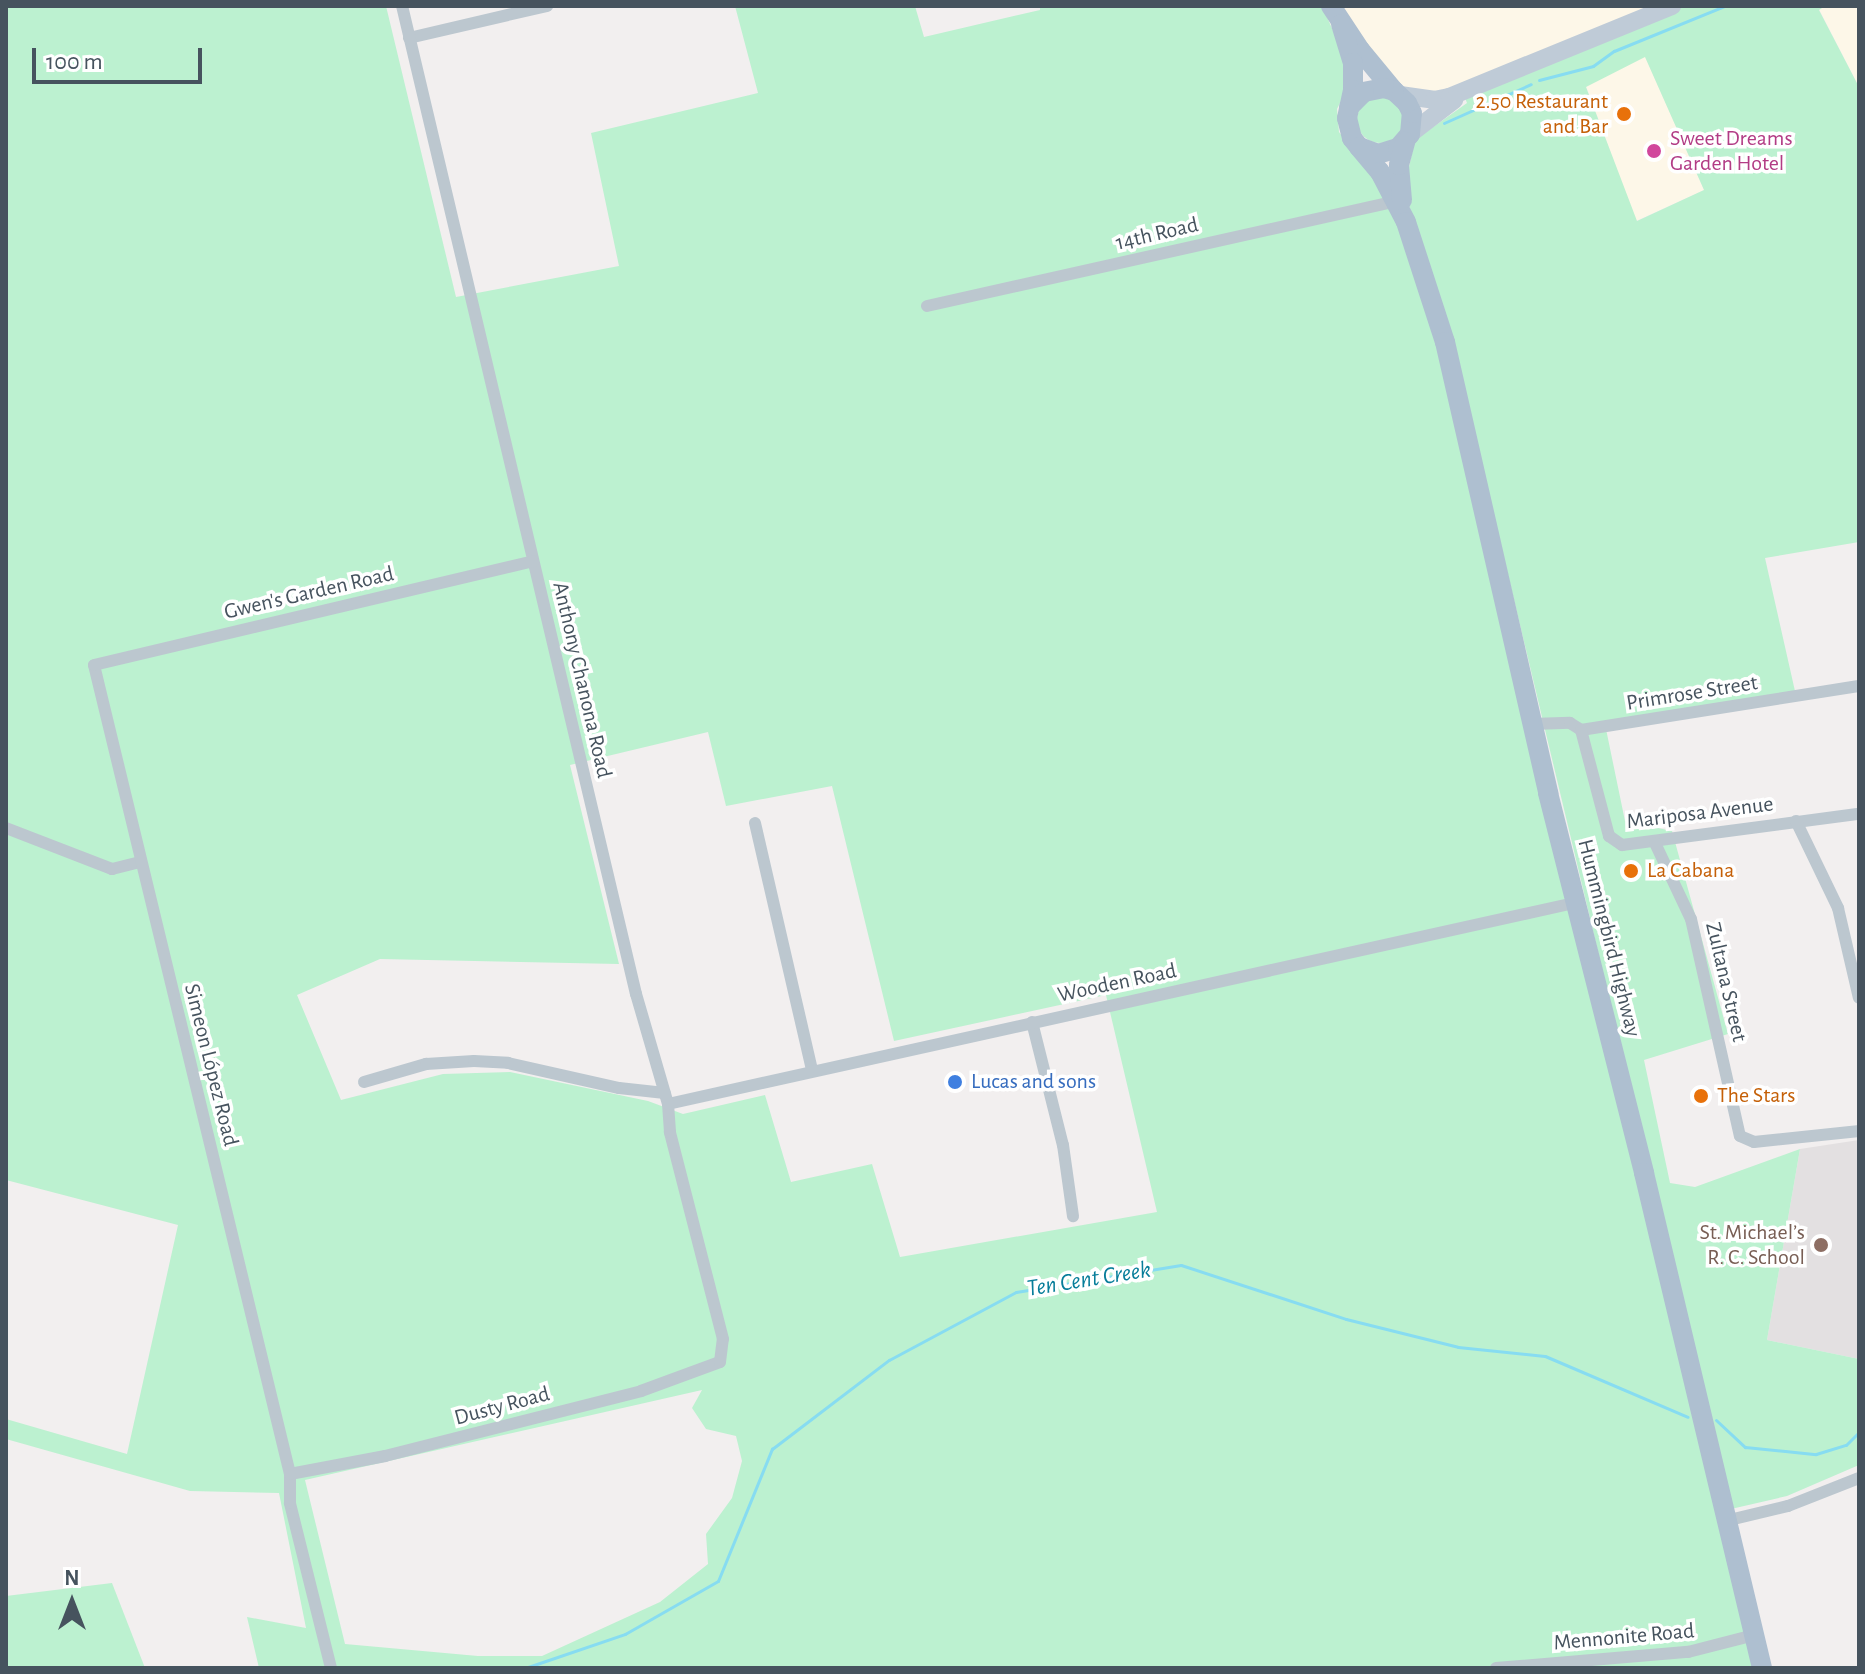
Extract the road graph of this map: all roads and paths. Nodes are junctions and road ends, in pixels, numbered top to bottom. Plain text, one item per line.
1 (402, 6) edge
2 (547, 6) edge
3 (1331, 6) edge
4 (1672, 6) edge
5 (1341, 24) junction
6 (409, 38) junction
7 (1470, 89) junction
8 (1397, 93) junction
9 (1349, 107) junction
10 (1408, 138) junction
11 (1359, 147) junction
12 (1396, 201) junction
13 (1406, 222) junction
14 (927, 306) dead end
15 (533, 561) junction
16 (94, 665) joint
17 (1859, 686) edge
18 (1532, 724) junction
19 (1581, 730) junction
20 (1859, 814) edge
21 (1796, 821) junction
22 (755, 823) dead end
23 (6, 828) edge
24 (1655, 843) junction
25 (141, 862) junction
26 (1574, 903) junction
27 (1859, 998) edge
28 (1032, 1022) junction
29 (812, 1070) junction
30 (364, 1082) dead end
31 (667, 1099) junction
32 (1859, 1131) edge
33 (1073, 1216) dead end
34 (720, 1362) joint
35 (290, 1474) junction
36 (1859, 1478) edge
37 (1725, 1521) junction
38 (1754, 1635) junction
39 (331, 1668) edge
40 (1496, 1668) edge
41 (1762, 1668) edge

1 - 6 street, Anthony Chanona Road
2 - 6 street
3 - 5 main road
4 - 7 main road
5 - 8 main road
5 - 9 main road
6 - 15 street, Anthony Chanona Road
7 - 8 main road
7 - 10 main road
8 - 9 main road
8 - 10 main road
9 - 11 main road
10 - 11 main road
10 - 13 main road, Hummingbird Highway
11 - 12 main road, Hummingbird Highway
12 - 13 main road, Hummingbird Highway
12 - 14 street, 14th Road
13 - 18 main road, Hummingbird Highway
15 - 16 street, Gwen's Garden Road
15 - 31 street, Anthony Chanona Road
16 - 25 street, Simeon López Road
17 - 19 street, Primrose Street
18 - 19 street, Primrose Street
18 - 26 main road, Hummingbird Highway
19 - 24 street, Mariposa Avenue
20 - 21 street, Mariposa Avenue
21 - 24 street, Mariposa Avenue
21 - 27 street
22 - 29 street
23 - 25 street
24 - 32 street, Zultana Street
25 - 35 street, Simeon López Road
26 - 28 street, Wooden Road
26 - 37 main road, Hummingbird Highway
28 - 29 street, Wooden Road
28 - 33 street
29 - 31 street, Wooden Road
30 - 31 street, Wooden Road
31 - 34 street, Anthony Chanona Road
34 - 35 street, Dusty Road
35 - 39 street, Simeon López Road
36 - 37 street
37 - 38 main road, Hummingbird Highway
38 - 40 street, Mennonite Road
38 - 41 main road, Hummingbird Highway

